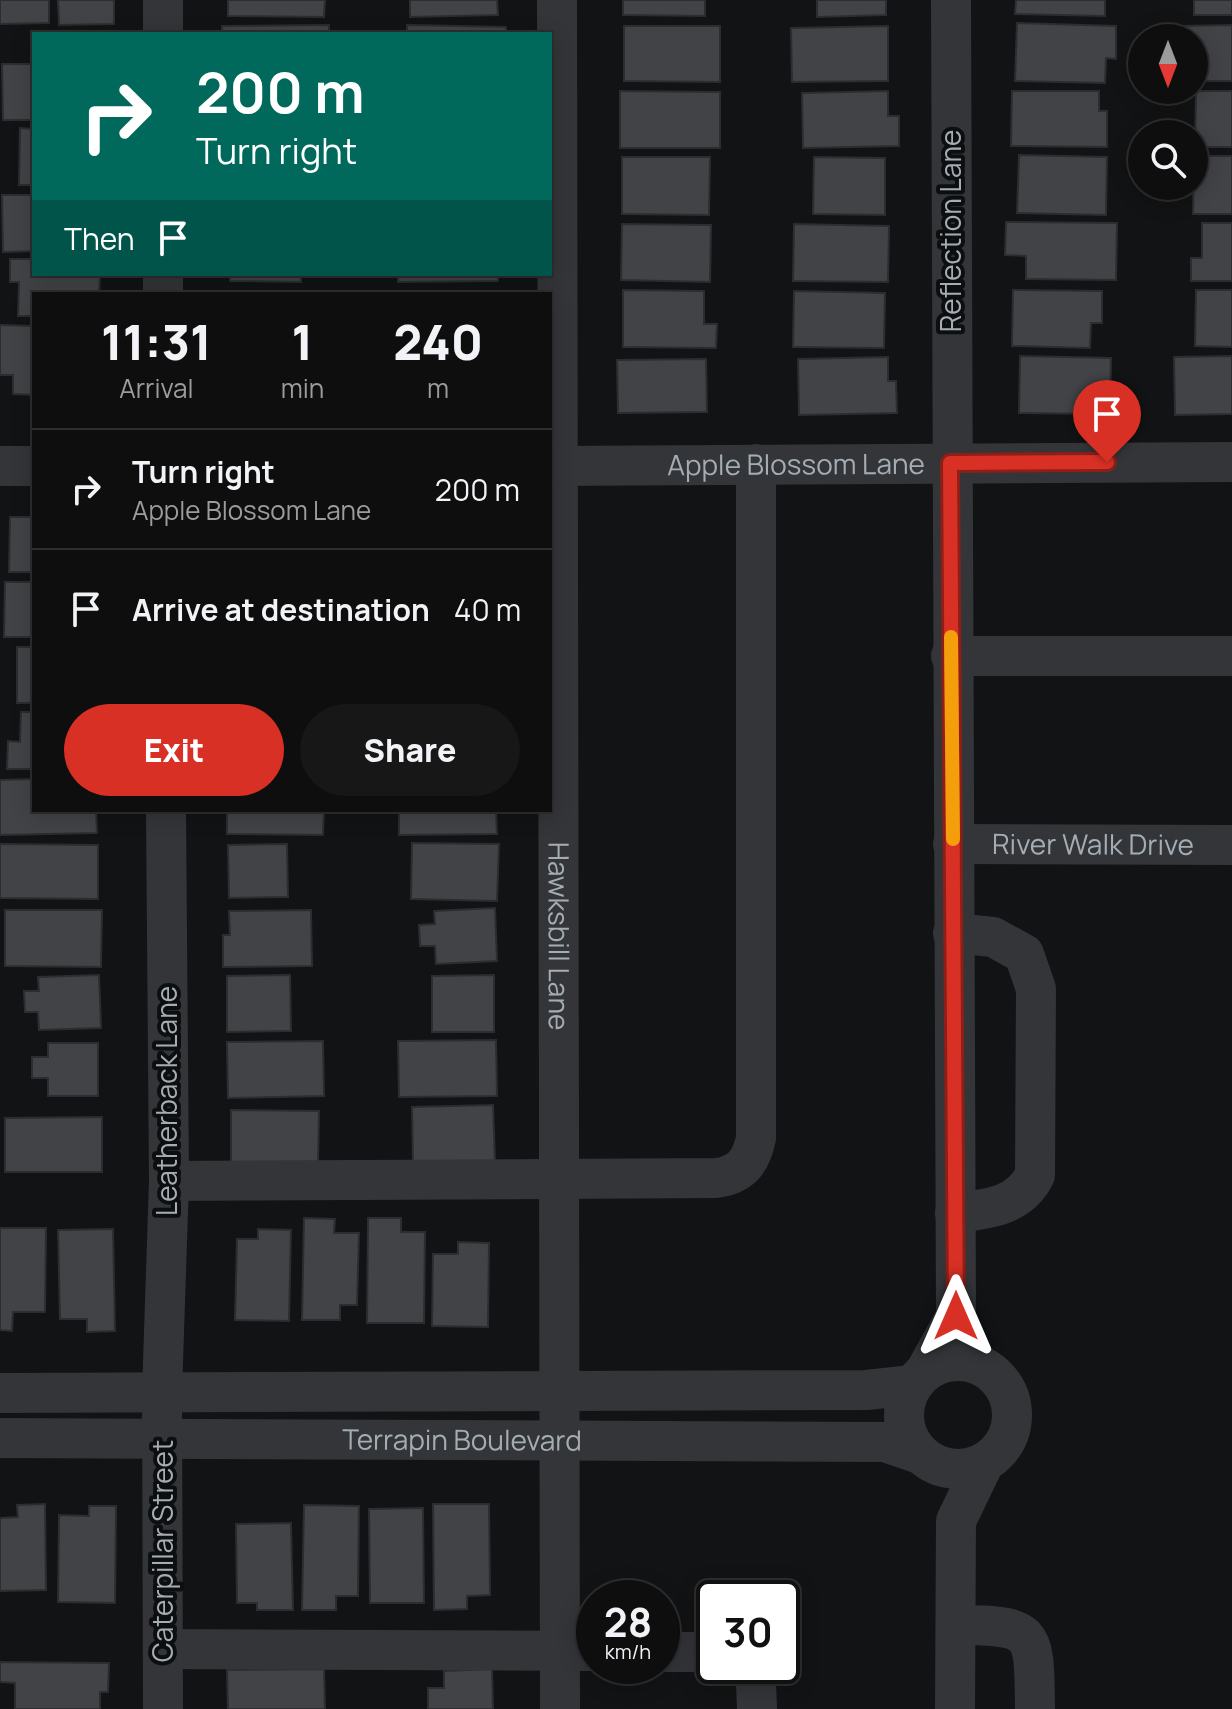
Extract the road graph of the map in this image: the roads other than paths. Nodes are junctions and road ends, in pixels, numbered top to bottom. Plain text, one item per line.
1 (163, 0) edge
2 (557, 0) edge
3 (951, 0) edge
4 (163, 32) edge
5 (1232, 462) edge
6 (950, 463) junction
7 (756, 464) junction
8 (0, 466) edge
9 (32, 466) edge
10 (554, 466) edge
11 (951, 656) junction
12 (1232, 656) edge
13 (166, 812) edge
14 (953, 844) junction
15 (1232, 845) edge
16 (953, 933) junction
17 (557, 1177) junction
18 (169, 1181) junction
19 (955, 1213) junction
20 (956, 1316) junction
21 (991, 1372) junction
22 (919, 1378) junction
23 (0, 1393) edge
24 (162, 1393) junction
25 (559, 1393) junction
26 (0, 1438) edge
27 (162, 1438) junction
28 (557, 1439) junction
29 (925, 1458) junction
30 (984, 1463) junction
31 (956, 1521) junction
32 (956, 1625) junction
33 (576, 1640) edge
34 (163, 1649) junction
35 (576, 1651) edge
36 (576, 1654) edge
37 (756, 1684) edge
38 (163, 1709) edge
39 (560, 1709) edge
40 (757, 1709) edge
41 (955, 1709) edge
42 (1035, 1709) edge

1 - 4 street
2 - 10 street, Hawksbill Lane
3 - 6 street, Reflection Lane
5 - 6 street, Apple Blossom Lane
6 - 7 street, Apple Blossom Lane
6 - 11 street, Reflection Lane
7 - 10 street, Apple Blossom Lane
7 - 17 street
8 - 9 street
10 - 17 street, Hawksbill Lane
11 - 12 street
11 - 14 street, Reflection Lane
13 - 18 street, Leatherback Lane
14 - 15 street, River Walk Drive
14 - 16 street, Reflection Lane
16 - 19 street, Reflection Lane
16 - 19 street
17 - 18 street
17 - 25 street, Hawksbill Lane
18 - 24 street, Leatherback Lane
19 - 20 street, Reflection Lane
20 - 21 street
20 - 22 street
21 - 22 street
21 - 30 street
22 - 25 street, Terrapin Boulevard
22 - 29 street
23 - 24 street, Terrapin Boulevard
24 - 25 street, Terrapin Boulevard
24 - 27 street, Caterpillar Street
25 - 28 street, Hawksbill Lane
26 - 27 street, Terrapin Boulevard
27 - 28 street, Terrapin Boulevard
27 - 34 street, Caterpillar Street
28 - 29 street, Terrapin Boulevard
28 - 33 street, Hawksbill Lane
29 - 30 street
29 - 31 street
30 - 31 street
31 - 32 street
32 - 41 street
32 - 42 street
34 - 35 street
34 - 38 street, Caterpillar Street
36 - 39 street, Hawksbill Lane
37 - 40 street

